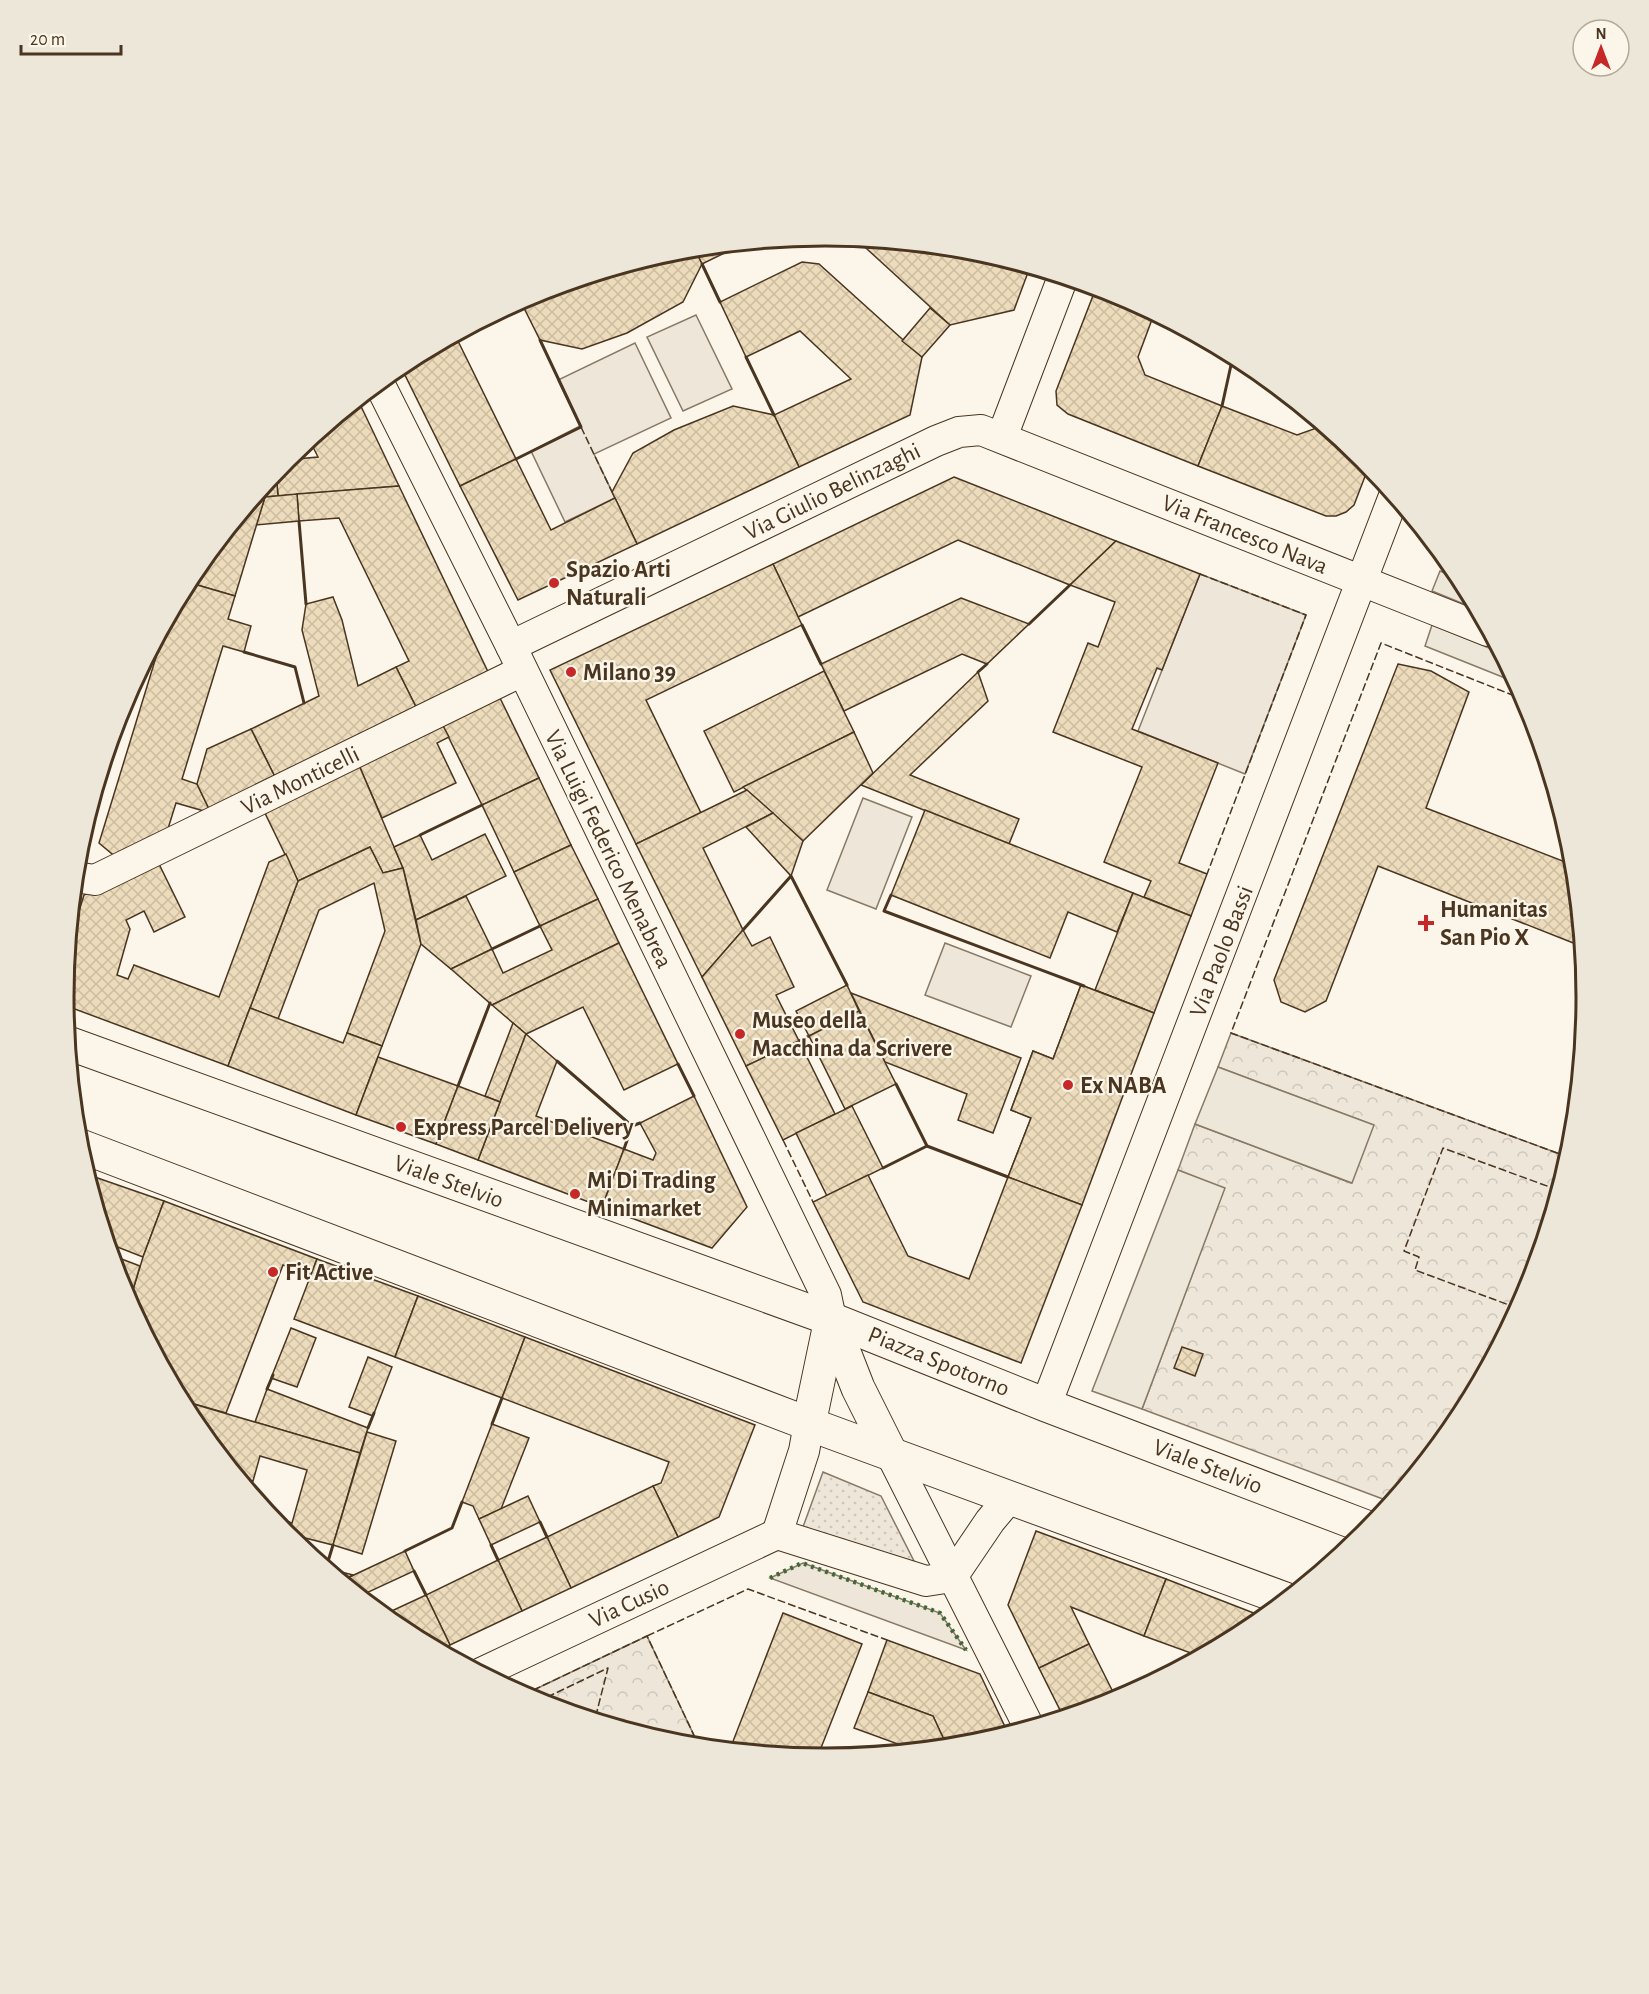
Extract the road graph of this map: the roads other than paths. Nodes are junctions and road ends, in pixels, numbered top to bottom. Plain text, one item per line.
1 (1061, 284) edge
2 (383, 390) edge
3 (1002, 437) junction
4 (1391, 504) edge
5 (1362, 580) junction
6 (1478, 627) edge
7 (517, 658) junction
8 (83, 879) edge
9 (75, 1046) edge
10 (89, 1148) edge
11 (831, 1319) junction
12 (1046, 1404) junction
13 (809, 1424) junction
14 (891, 1454) junction
15 (1010, 1497) junction
16 (1359, 1524) edge
17 (777, 1534) junction
18 (952, 1577) junction
19 (1277, 1596) edge
20 (489, 1669) edge
21 (1025, 1720) edge

1 - 3 street
2 - 7 street, Via Luigi Federico Menabrea
3 - 5 street, Via Francesco Nava
3 - 7 street, Via Giulio Belinzaghi
4 - 5 street, Via Paolo Bassi
5 - 6 street, Via Francesco Nava
5 - 12 street, Via Paolo Bassi
7 - 8 street, Via Monticelli
7 - 11 street, Via Luigi Federico Menabrea
9 - 11 main road, Viale Stelvio
10 - 13 main road
11 - 12 main road, Piazza Spotorno
11 - 13 main road
11 - 14 main road, Piazza Spotorno
12 - 16 main road, Viale Stelvio
13 - 14 main road
13 - 17 street
14 - 15 main road
14 - 18 street, Piazza Spotorno
15 - 18 street
15 - 19 main road
17 - 18 street
17 - 20 street, Via Cusio
18 - 21 street, Piazza Spotorno

